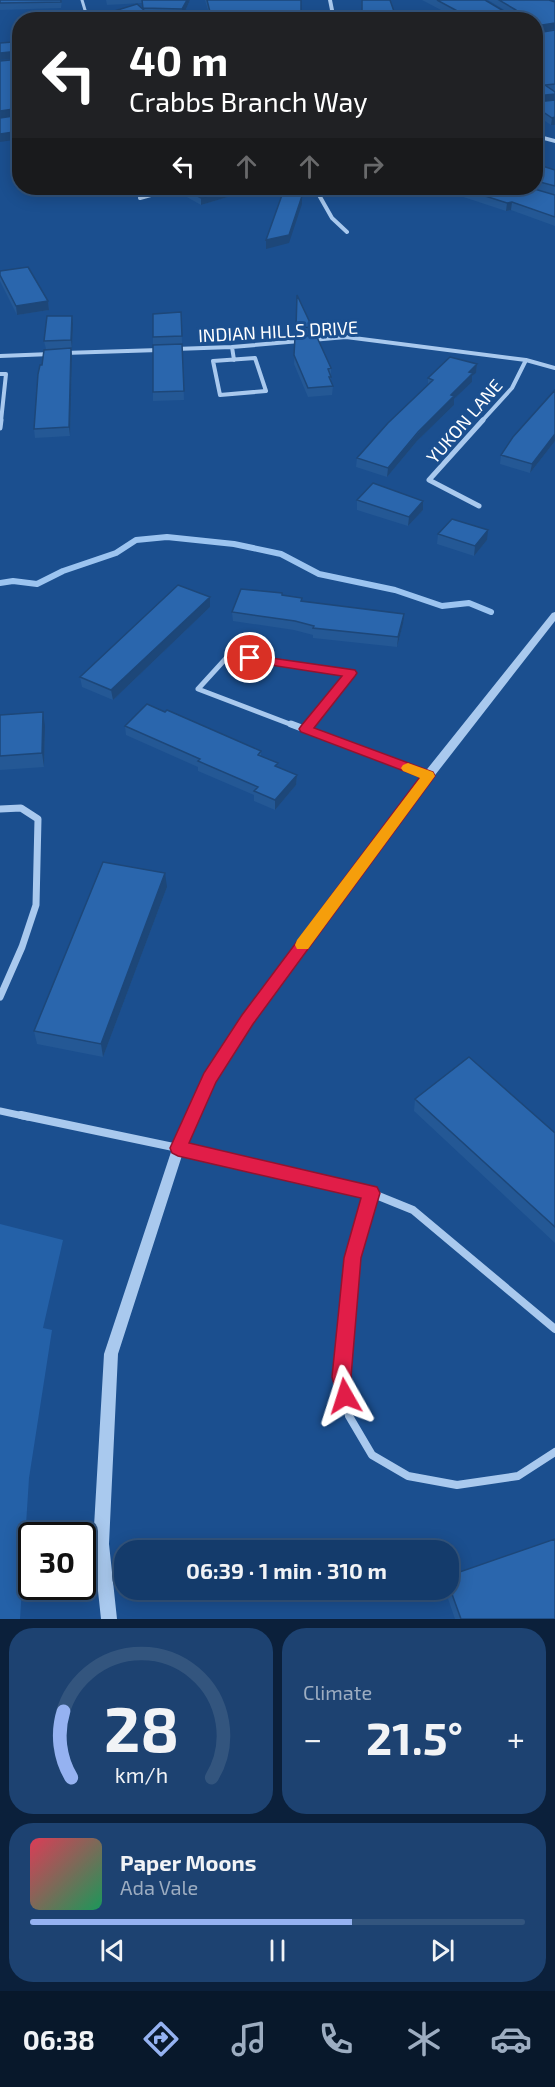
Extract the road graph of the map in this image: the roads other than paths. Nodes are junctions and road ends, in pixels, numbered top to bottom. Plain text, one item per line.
1 (151, 195) edge
2 (319, 195) edge
3 (140, 198) dead end
4 (347, 232) dead end
5 (232, 347) junction
6 (174, 349) edge
7 (162, 350) edge
8 (0, 356) edge
9 (234, 360) junction
10 (526, 360) junction
11 (555, 368) edge
12 (0, 374) edge
13 (0, 428) edge
14 (479, 506) dead end
15 (555, 615) edge
16 (306, 729) junction
17 (428, 776) junction
18 (0, 809) edge
19 (0, 998) edge
20 (0, 1111) edge
21 (178, 1148) junction
22 (371, 1193) junction
23 (555, 1329) edge
24 (555, 1452) edge
25 (109, 1619) edge

1 - 3 street
2 - 4 street
5 - 6 street, INDIAN HILLS DRIVE
5 - 9 street
5 - 10 street, INDIAN HILLS DRIVE
7 - 8 street
9 - 9 street
10 - 11 street, INDIAN HILLS DRIVE
10 - 14 street, YUKON LANE
12 - 13 street
15 - 17 street
16 - 16 street
16 - 17 street
17 - 21 street
18 - 19 street
20 - 21 street
21 - 22 street
21 - 25 street
22 - 23 street
22 - 24 street

